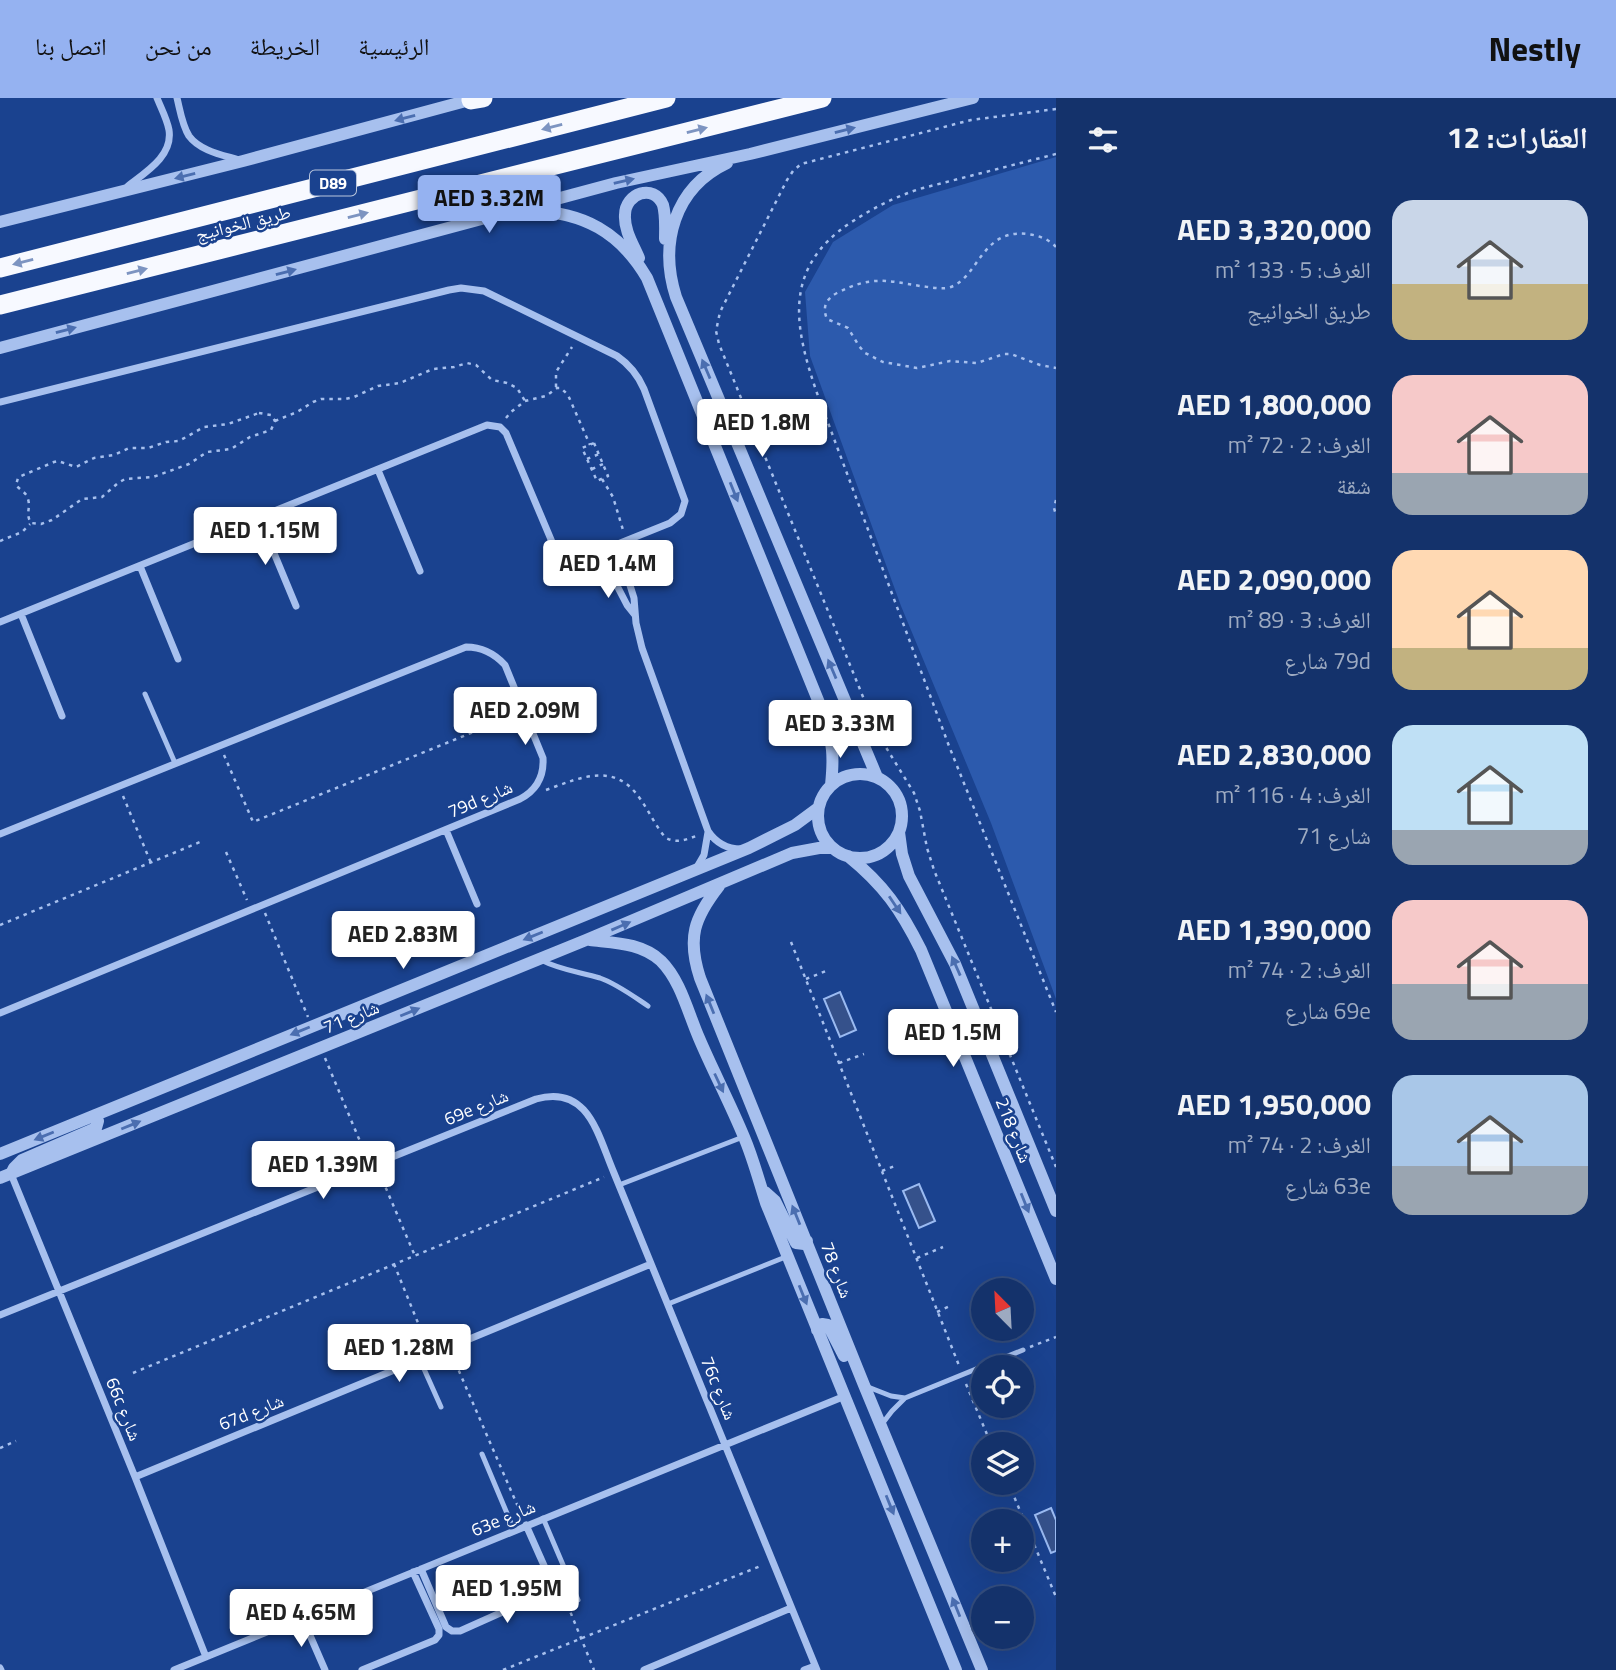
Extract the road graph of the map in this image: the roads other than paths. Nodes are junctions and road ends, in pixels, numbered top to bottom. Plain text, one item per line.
1 (157, 98) edge
2 (177, 98) edge
3 (666, 98) edge
4 (822, 98) edge
5 (973, 98) edge
6 (477, 99) edge
7 (750, 154) junction
8 (243, 161) junction
9 (121, 193) junction
10 (517, 211) junction
11 (0, 222) edge
12 (668, 264) junction
13 (0, 268) edge
14 (647, 278) junction
15 (0, 305) edge
16 (0, 348) edge
17 (0, 402) edge
18 (378, 470) junction
19 (259, 517) junction
20 (617, 544) junction
21 (599, 551) junction
22 (140, 566) junction
23 (420, 571) dead end
24 (296, 606) dead end
25 (21, 614) junction
26 (635, 615) junction
27 (0, 622) edge
28 (178, 659) dead end
29 (145, 694) dead end
30 (62, 716) dead end
31 (175, 763) junction
32 (877, 777) junction
33 (831, 785) junction
34 (818, 808) junction
35 (446, 830) junction
36 (708, 831) junction
37 (899, 832) junction
38 (0, 834) edge
39 (749, 848) junction
40 (833, 848) junction
41 (848, 856) junction
42 (695, 869) junction
43 (721, 884) junction
44 (477, 904) dead end
45 (586, 940) junction
46 (538, 959) junction
47 (648, 1006) dead end
48 (0, 1013) edge
49 (95, 1115) junction
50 (590, 1118) joint
51 (744, 1137) junction
52 (0, 1153) edge
53 (6, 1176) edge
54 (619, 1185) junction
55 (762, 1190) junction
56 (1056, 1211) edge
57 (807, 1241) junction
58 (788, 1256) junction
59 (652, 1264) junction
60 (1056, 1279) edge
61 (58, 1292) junction
62 (668, 1304) junction
63 (0, 1315) edge
64 (817, 1330) junction
65 (1023, 1350) road end
66 (420, 1360) junction
67 (864, 1385) junction
68 (845, 1396) junction
69 (905, 1398) junction
70 (441, 1407) dead end
71 (881, 1425) junction
72 (725, 1445) junction
73 (482, 1454) dead end
74 (135, 1476) junction
75 (543, 1518) junction
76 (526, 1525) junction
77 (514, 1530) junction
78 (417, 1570) junction
79 (578, 1600) dead end
80 (791, 1608) junction
81 (302, 1617) junction
82 (206, 1657) junction
83 (195, 1662) junction
84 (816, 1668) edge
85 (174, 1670) edge
86 (199, 1670) edge
87 (325, 1670) edge
88 (362, 1670) edge
89 (644, 1670) edge
90 (804, 1670) edge
91 (957, 1670) edge
92 (982, 1670) edge

1 - 9 street
2 - 8 street
3 -> 13 highway, طريق الخوانيج / D89
15 -> 4 highway, طريق الخوانيج / D89
7 -> 5 street
6 -> 8 street
10 -> 7 street
7 - 12 street
8 -> 9 street
9 - 11 street
10 - 14 street
16 -> 10 street
12 - 14 street
32 -> 12 street
14 -> 33 street
17 - 20 street
18 - 19 street
18 - 21 street
18 - 23 street
19 - 22 street
19 - 24 street
20 - 21 street
20 - 26 street
21 - 26 street
22 - 25 street
22 - 28 street
25 - 27 street
25 - 30 street
26 - 36 street
29 - 31 lane
31 - 35 street, 79d شارع
31 - 38 street, 79d شارع
32 - 33 street
32 - 37 street
33 - 34 street
34 - 39 street, شارع 71
34 - 40 street
35 - 44 street
35 - 48 street, 79d شارع
36 - 39 street
36 - 42 street
37 - 41 street
56 -> 37 street
39 - 42 street, شارع 71
40 - 41 street
40 - 43 street, شارع 71
41 -> 60 street, شارع 218
42 -> 49 street, شارع 71
45 -> 43 street, شارع 71
57 -> 43 street, شارع 78
45 - 46 street, شارع 71
45 -> 51 street
46 - 47 lane
53 -> 46 street, شارع 71
49 -> 52 street, شارع 71
49 - 53 street
50 - 54 street, 76c شارع
50 - 61 street, 69e شارع
51 - 54 lane
51 - 55 street
53 - 61 street, 66c شارع
54 - 59 street, 76c شارع
55 - 57 street
55 - 58 street
57 - 67 street, شارع 78
58 - 62 lane
58 -> 64 street
59 - 62 street, 76c شارع
59 - 66 street, 67d شارع
61 - 63 street, 69e شارع
61 - 74 street, 66c شارع
62 - 72 street, 76c شارع
64 - 67 street
64 - 68 street
65 - 69 lane
66 - 70 lane
66 - 74 street, 67d شارع
67 - 69 lane
67 - 71 street, شارع 78
68 - 72 street, 63e شارع
68 -> 91 street
69 - 71 lane
92 -> 71 street, شارع 78
72 - 75 street, 63e شارع
72 - 80 street, 76c شارع
73 - 77 lane
74 - 82 street, 66c شارع
75 - 76 street, 63e شارع
75 - 79 lane
76 - 77 street, 63e شارع
76 - 78 street
77 - 78 street, 63e شارع
78 - 81 street, 63e شارع
78 - 88 street
80 - 84 street, 76c شارع
80 - 89 street
81 - 82 street, 63e شارع
81 - 87 street
82 - 83 street, 63e شارع
83 - 85 street, 63e شارع
83 - 86 street
84 - 90 street

